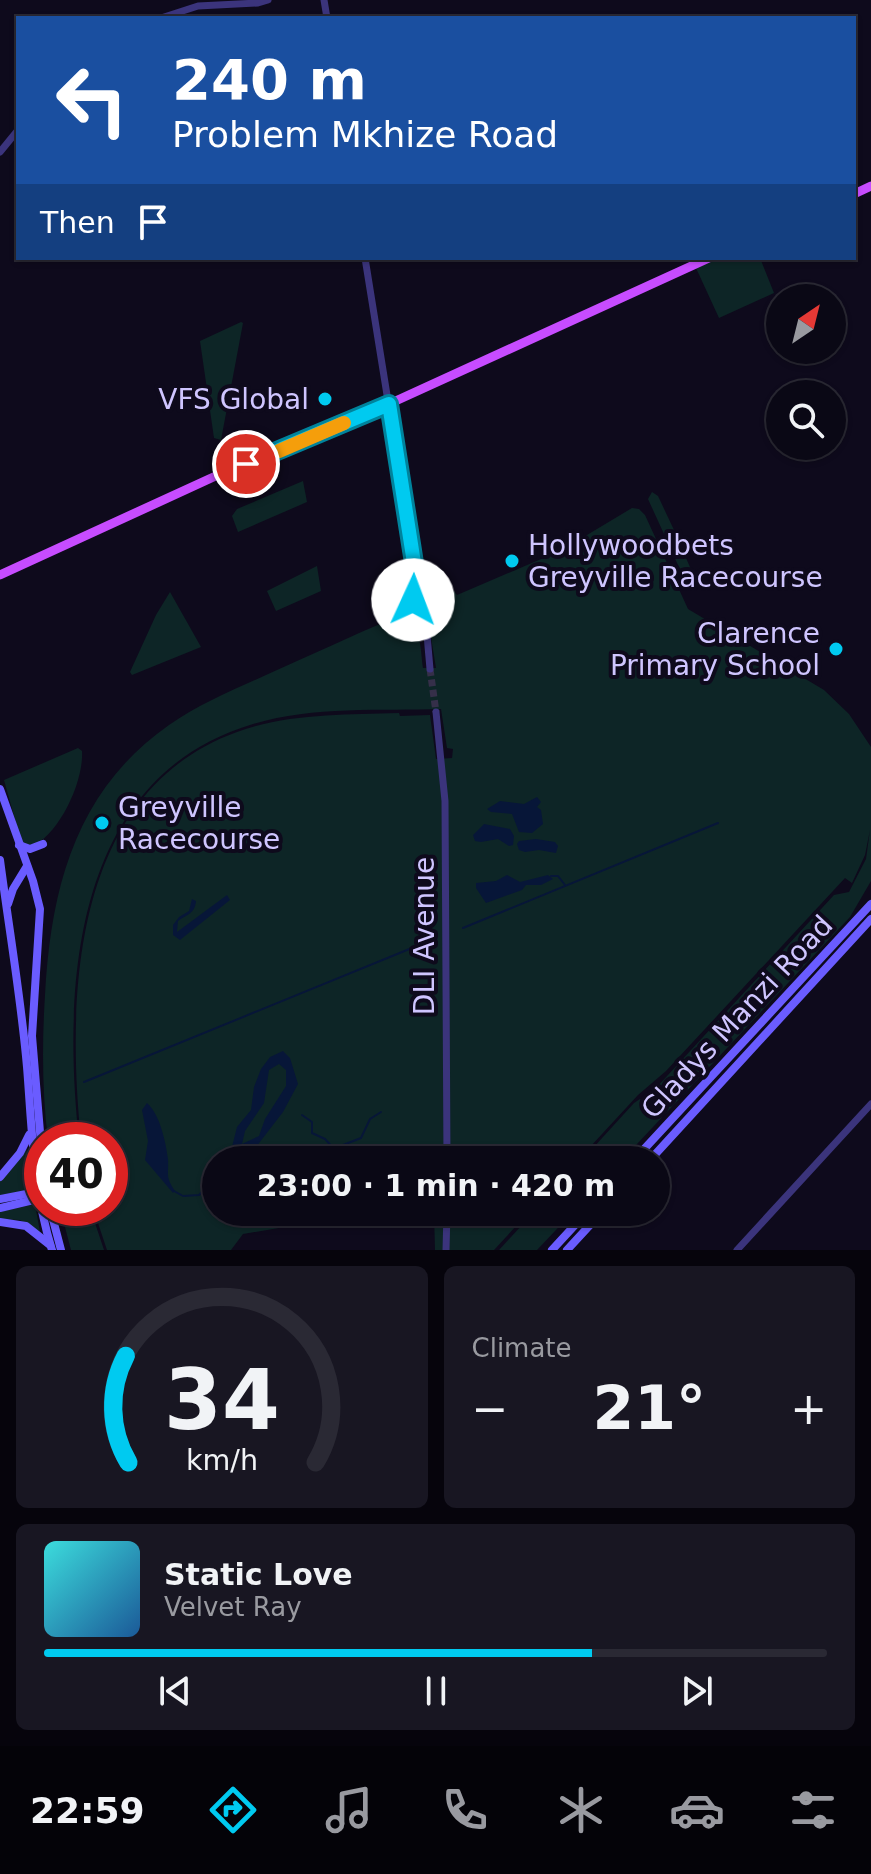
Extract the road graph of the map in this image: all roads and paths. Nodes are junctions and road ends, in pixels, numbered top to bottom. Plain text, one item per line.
1 (268, 0) edge
2 (167, 16) edge
3 (16, 132) edge
4 (0, 152) edge
5 (365, 260) edge
6 (705, 260) edge
7 (389, 404) junction
8 (0, 575) edge
9 (417, 582) junction
10 (425, 599) junction
11 (416, 601) junction
12 (380, 615) dead end
13 (424, 629) junction
14 (426, 638) junction
15 (430, 669) tunnel mouth
16 (436, 712) tunnel mouth
17 (0, 789) edge
18 (43, 844) dead end
19 (19, 845) junction
20 (0, 860) edge
21 (27, 866) junction
22 (33, 881) junction
23 (16, 883) junction
24 (871, 904) edge
25 (7, 909) junction
26 (871, 919) edge
27 (35, 988) junction
28 (17, 989) junction
29 (871, 1104) edge
30 (30, 1122) edge
31 (39, 1122) edge
32 (24, 1145) edge
33 (447, 1146) edge
34 (647, 1146) edge
35 (663, 1146) edge
36 (0, 1177) edge
37 (24, 1197) edge
38 (0, 1199) edge
39 (24, 1200) edge
40 (0, 1208) edge
41 (0, 1222) edge
42 (46, 1226) edge
43 (55, 1226) edge
44 (447, 1226) edge
45 (574, 1226) edge
46 (589, 1226) edge
47 (51, 1248) edge
48 (61, 1250) edge
49 (446, 1250) edge
50 (552, 1250) edge
51 (567, 1250) edge
52 (737, 1250) edge

1 - 2 street
3 - 4 street
5 - 7 street
6 - 7 main road
7 - 8 main road
7 - 9 street
9 - 10 street
9 - 11 street
10 - 11 street
10 - 14 street
11 - 13 street
12 - 13 street
13 - 14 street
14 - 15 street
16 - 33 street, DLI Avenue
17 - 19 main road
18 - 19 main road
19 - 21 main road
20 - 25 main road
21 - 22 main road
21 - 23 main road
22 - 23 main road
22 - 27 main road
23 - 25 main road
24 - 34 main road, Gladys Manzi Road
25 - 28 main road
26 - 35 main road, Gladys Manzi Road
27 - 28 main road
27 - 31 main road
28 - 30 main road
29 - 52 street
32 - 36 main road
37 - 38 main road
39 - 40 main road
41 - 47 main road
42 - 47 main road
43 - 48 main road
44 - 49 street
45 - 50 main road
46 - 51 main road

